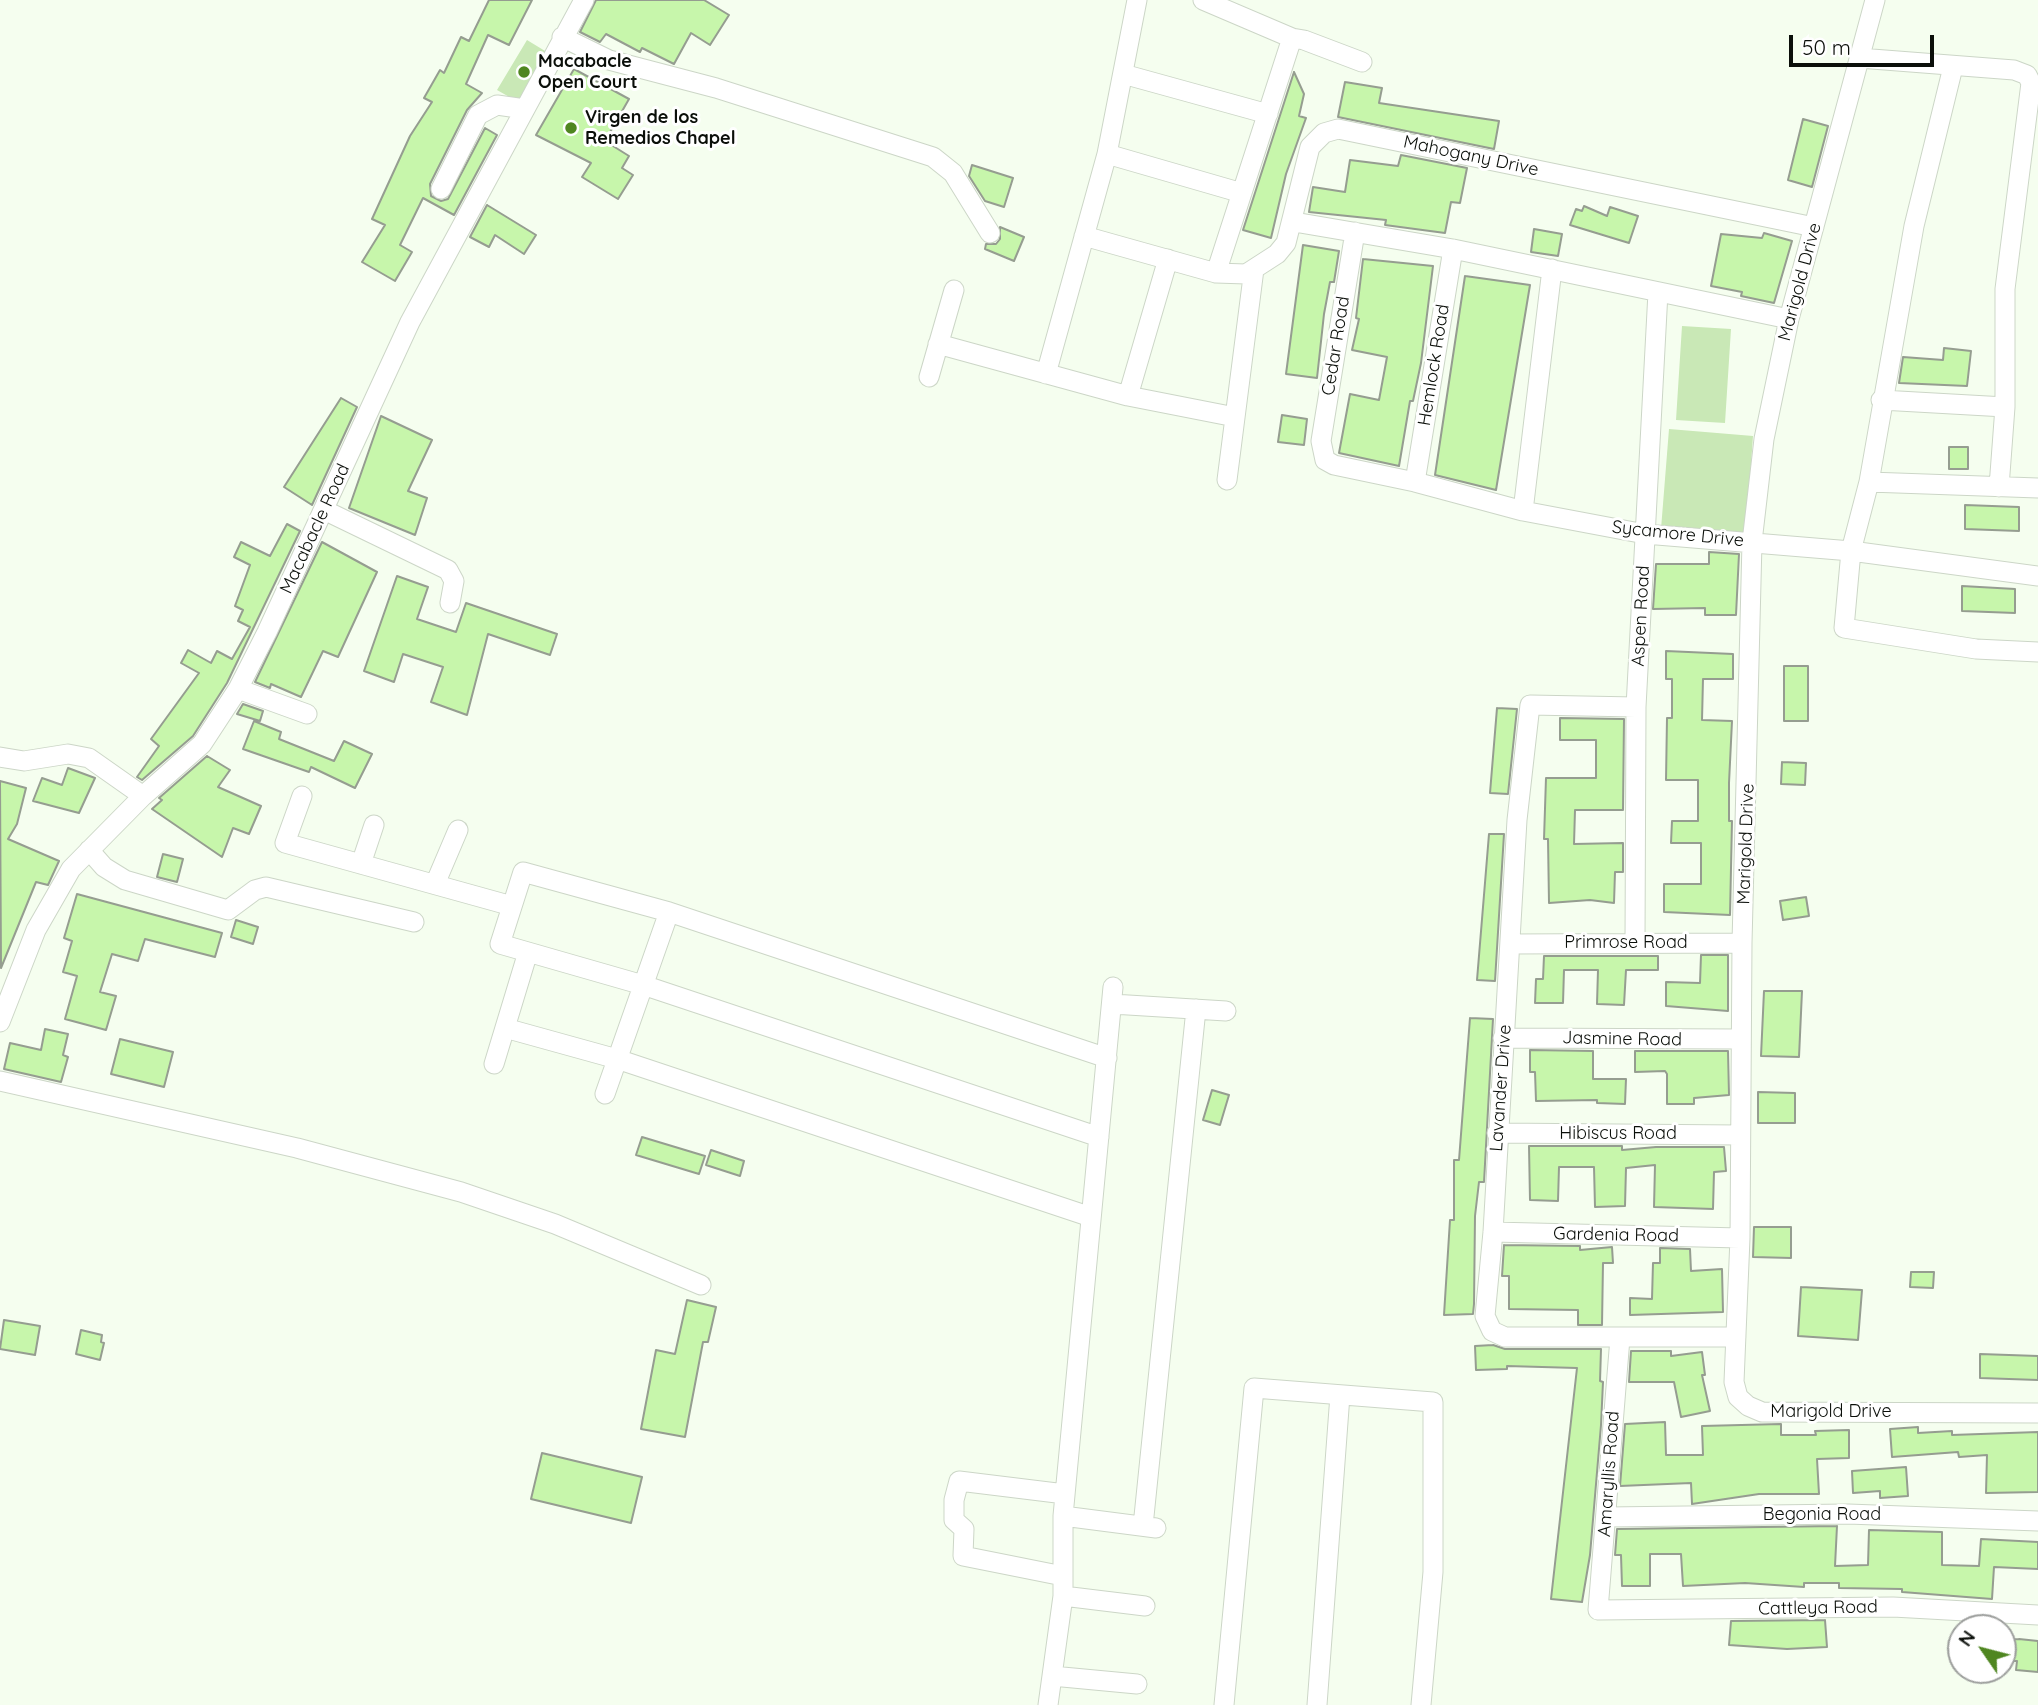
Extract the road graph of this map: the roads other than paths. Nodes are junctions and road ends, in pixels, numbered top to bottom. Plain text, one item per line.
1 (584, 0) edge
2 (1137, 0) edge
3 (1202, 0) edge
4 (1875, 0) edge
5 (562, 37) junction
6 (1292, 38) junction
7 (1859, 58) junction
8 (1362, 62) dead end
9 (1953, 67) junction
10 (1123, 74) junction
11 (525, 109) junction
12 (1268, 114) junction
13 (1107, 154) junction
14 (441, 189) dead end
15 (1242, 193) junction
16 (1300, 223) dead end
17 (1814, 228) junction
18 (1355, 232) junction
19 (990, 233) dead end
20 (1084, 236) junction
21 (1453, 249) junction
22 (1168, 259) junction
23 (1254, 269) junction
24 (1552, 269) junction
25 (1216, 273) junction
26 (954, 290) dead end
27 (1658, 292) junction
28 (1789, 319) junction
29 (939, 344) junction
30 (1046, 374) junction
31 (929, 377) dead end
32 (1128, 396) junction
33 (1881, 400) junction
34 (2005, 407) junction
35 (1235, 417) junction
36 (1325, 460) joint
37 (1227, 480) dead end
38 (1415, 482) junction
39 (1869, 482) junction
40 (1999, 487) junction
41 (2038, 488) edge
42 (324, 510) junction
43 (1522, 511) junction
44 (1645, 534) junction
45 (1752, 542) junction
46 (1852, 551) junction
47 (2038, 576) edge
48 (450, 603) dead end
49 (2038, 652) edge
50 (238, 689) junction
51 (1636, 707) junction
52 (307, 714) dead end
53 (0, 757) edge
54 (143, 796) junction
55 (302, 796) dead end
56 (374, 825) dead end
57 (458, 830) dead end
58 (89, 850) junction
59 (361, 864) junction
60 (435, 884) junction
61 (512, 906) junction
62 (669, 912) junction
63 (414, 922) dead end
64 (1635, 942) junction
65 (1742, 943) junction
66 (1510, 944) junction
67 (528, 952) junction
68 (643, 985) junction
69 (1196, 1010) junction
70 (1226, 1011) dead end
71 (0, 1022) edge
72 (505, 1028) junction
73 (1503, 1038) junction
74 (1741, 1039) junction
75 (1107, 1058) junction
76 (617, 1059) junction
77 (494, 1064) dead end
78 (0, 1081) edge
79 (605, 1094) dead end
80 (1497, 1133) junction
81 (1739, 1135) junction
82 (1099, 1137) junction
83 (1091, 1216) junction
84 (1493, 1232) junction
85 (1740, 1238) junction
86 (701, 1285) dead end
87 (1736, 1336) junction
88 (1620, 1338) junction
89 (1340, 1395) junction
90 (2038, 1412) edge
91 (1065, 1494) junction
92 (1063, 1516) junction
93 (1606, 1517) junction
94 (2038, 1521) edge
95 (1063, 1576) junction
96 (1063, 1597) junction
97 (1145, 1606) dead end
98 (1598, 1610) joint
99 (2038, 1615) edge
100 (1052, 1676) junction
101 (1136, 1684) dead end
102 (1048, 1705) edge
103 (1224, 1705) edge
104 (1317, 1705) edge
105 (1421, 1705) edge

1 - 5 street, Macabacle Road
2 - 10 street
3 - 6 street
4 - 7 street, Marigold Drive
5 - 11 street, Macabacle Road
5 - 19 street
6 - 8 street
6 - 12 street
7 - 9 street
7 - 17 street, Marigold Drive
9 - 33 street
9 - 34 street
10 - 12 street
10 - 13 street
11 - 14 street
11 - 42 street, Macabacle Road
12 - 15 street
13 - 15 street
13 - 20 street
15 - 25 street
16 - 18 street
17 - 23 street, Mahogany Drive
17 - 28 street, Marigold Drive
18 - 21 street
18 - 36 street, Cedar Road
20 - 22 street
20 - 30 street
21 - 24 street
21 - 38 street, Hemlock Road
22 - 25 street
22 - 32 street
23 - 25 street, Mahogany Drive
23 - 35 street
24 - 27 street
24 - 43 street
26 - 29 street
27 - 28 street
27 - 44 street, Aspen Road
28 - 45 street, Marigold Drive
29 - 30 street
29 - 31 street
30 - 32 street
32 - 35 street
33 - 34 street
33 - 39 street
34 - 40 street
35 - 37 street
36 - 38 street, Sycamore Drive
38 - 43 street, Sycamore Drive
39 - 40 street
39 - 46 street
40 - 41 street
42 - 48 street
42 - 50 street, Macabacle Road
43 - 44 street, Sycamore Drive
44 - 45 street, Sycamore Drive
44 - 51 street, Aspen Road
45 - 46 street, Sycamore Drive
45 - 65 street, Marigold Drive
46 - 47 street, Sycamore Drive
46 - 49 street
50 - 52 street
50 - 54 street, Macabacle Road
51 - 64 street, Aspen Road
51 - 66 street, Lavander Drive
53 - 54 street
54 - 58 street, Macabacle Road
55 - 59 street
56 - 59 street
57 - 60 street
58 - 63 street
58 - 71 street, Macabacle Road
59 - 60 street
60 - 61 street
61 - 62 street
61 - 67 street
62 - 68 street
62 - 75 street
64 - 65 street, Primrose Road
64 - 66 street, Primrose Road
65 - 74 street, Marigold Drive
66 - 73 street, Lavander Drive
67 - 68 street
67 - 72 street
68 - 76 street
68 - 82 street
69 - 70 street
69 - 75 street
69 - 92 street
72 - 76 street
72 - 77 street
73 - 74 street, Jasmine Road
73 - 80 street, Lavander Drive
74 - 81 street, Marigold Drive
75 - 82 street
76 - 79 street
76 - 83 street
78 - 86 street
80 - 81 street, Hibiscus Road
80 - 84 street, Lavander Drive
81 - 85 street, Marigold Drive
82 - 83 street
83 - 91 street
84 - 85 street, Gardenia Road
84 - 88 street, Lavander Drive
85 - 87 street, Marigold Drive
87 - 88 street, Lavander Drive
87 - 90 street, Marigold Drive
88 - 93 street, Amaryllis Road
89 - 103 street
89 - 104 street
89 - 105 street
91 - 92 street
91 - 95 street
92 - 95 street
93 - 94 street, Begonia Road
93 - 98 street, Amaryllis Road
95 - 96 street
96 - 97 street
96 - 100 street
98 - 99 street, Cattleya Road
100 - 101 street
100 - 102 street

